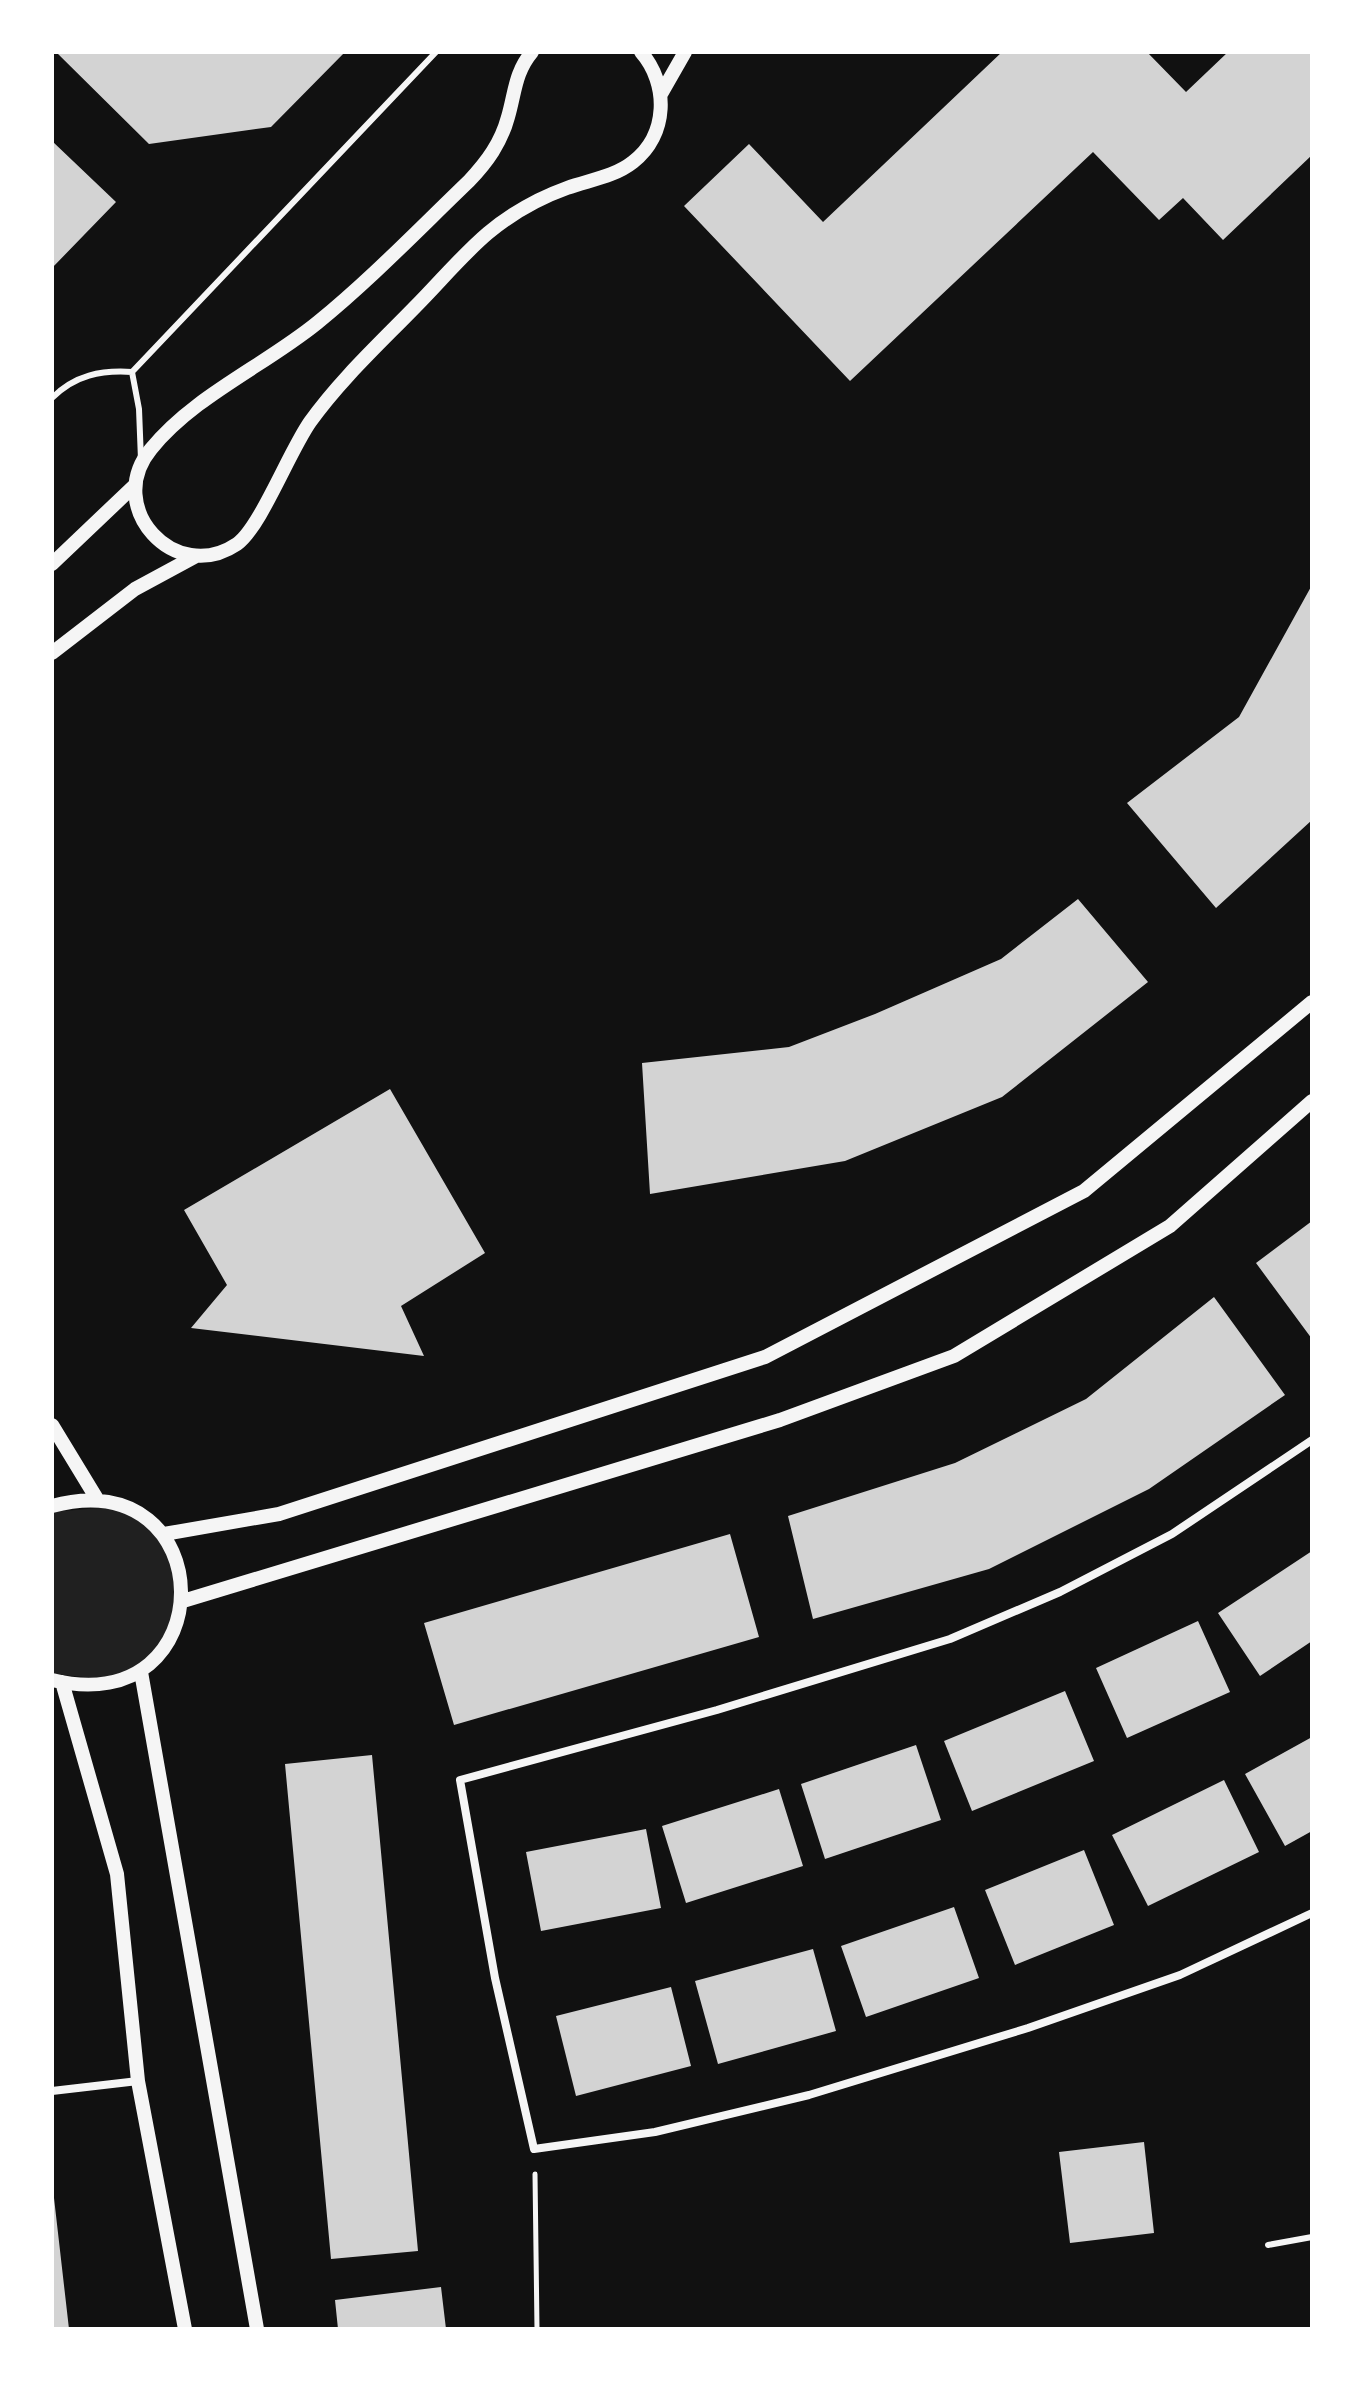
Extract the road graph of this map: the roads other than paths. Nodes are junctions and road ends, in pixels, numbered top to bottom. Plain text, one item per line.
1 (436, 52) edge
2 (532, 52) edge
3 (641, 52) edge
4 (685, 52) edge
5 (661, 94) junction
6 (132, 372) junction
7 (52, 398) edge
8 (141, 465) junction
9 (135, 485) junction
10 (196, 556) junction
11 (52, 564) edge
12 (52, 653) edge
13 (1312, 1002) edge
14 (1312, 1101) edge
15 (52, 1425) edge
16 (1312, 1440) edge
17 (97, 1499) junction
18 (52, 1506) edge
19 (164, 1534) junction
20 (183, 1601) junction
21 (141, 1672) junction
22 (57, 1681) edge
23 (1312, 1913) edge
24 (138, 2081) junction
25 (52, 2091) edge
26 (1312, 2237) edge
27 (1268, 2245) dead end
28 (185, 2329) edge
29 (257, 2329) edge

1 - 6 lane
2 - 8 street
3 - 5 street
4 - 5 street
5 - 10 street
6 - 7 lane
6 - 8 lane
8 - 9 street
9 - 10 street
9 - 11 street
10 - 12 street
13 - 19 street
14 - 20 street
15 - 17 street
16 - 23 street
17 - 18 street
17 - 19 street
19 - 20 street
20 - 21 street
21 - 22 street
21 - 29 street
22 - 24 street
24 - 25 street
24 - 28 street
26 - 27 lane

